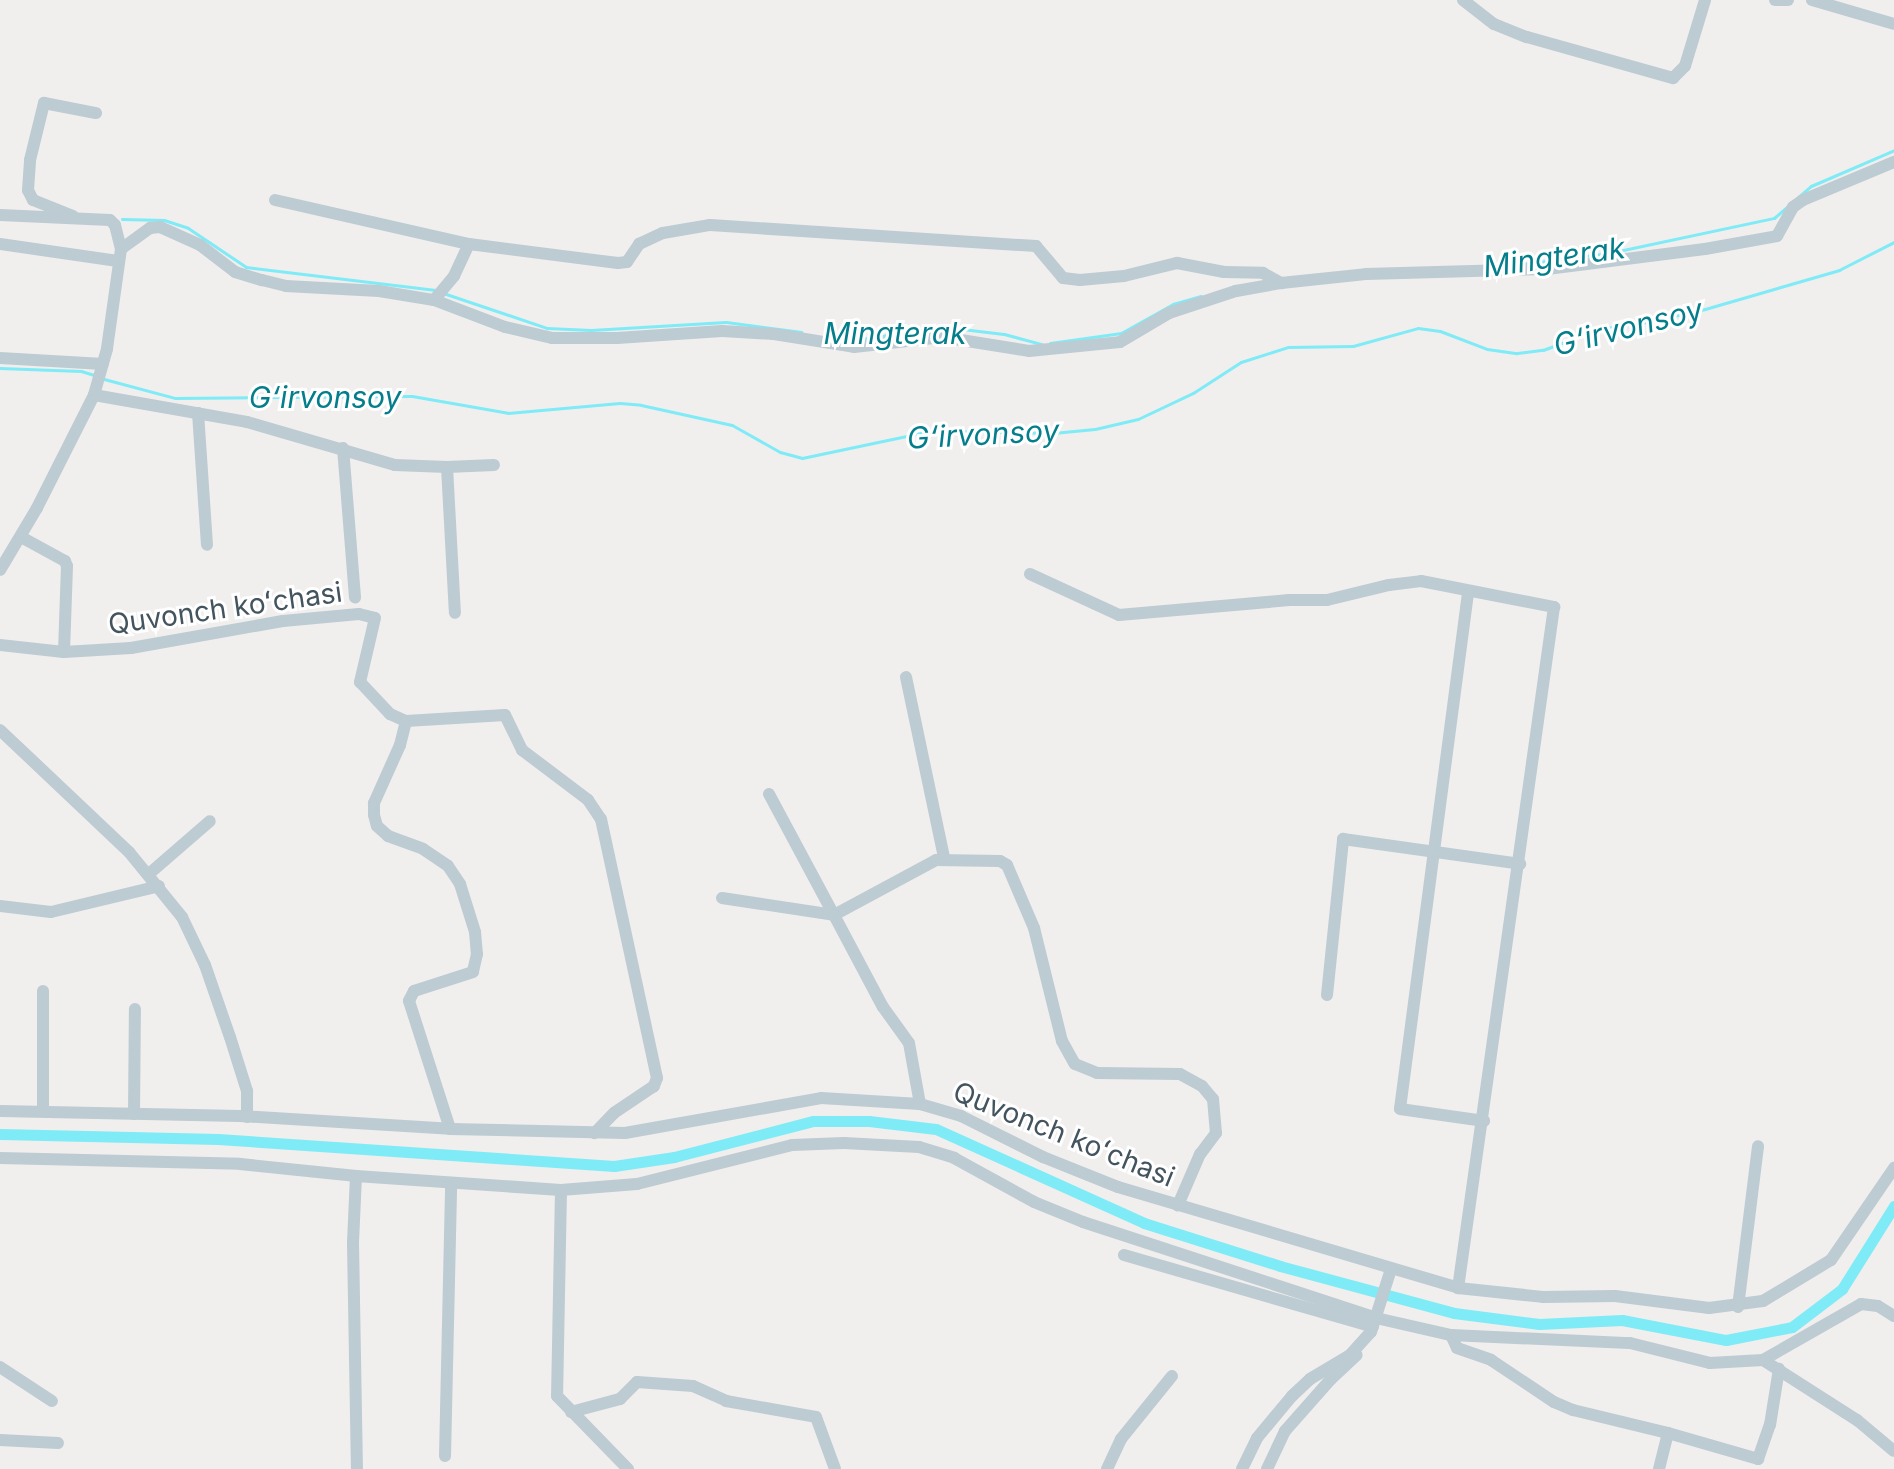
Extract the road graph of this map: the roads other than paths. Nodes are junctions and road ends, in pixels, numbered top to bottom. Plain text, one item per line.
1 (1463, 0) edge
2 (1705, 0) edge
3 (1775, 0) edge
4 (1788, 0) edge
5 (1812, 0) edge
6 (1894, 24) edge
7 (96, 113) dead end
8 (1894, 162) edge
9 (275, 200) dead end
10 (0, 215) edge
11 (85, 220) junction
12 (0, 244) edge
13 (469, 244) junction
14 (120, 255) junction
15 (1281, 283) junction
16 (436, 297) junction
17 (0, 358) edge
18 (103, 364) junction
19 (96, 390) junction
20 (198, 413) junction
21 (343, 448) junction
22 (494, 465) dead end
23 (447, 467) junction
24 (21, 537) junction
25 (207, 545) dead end
26 (0, 570) edge
27 (1030, 574) dead end
28 (1468, 593) junction
29 (355, 598) dead end
30 (455, 613) dead end
31 (0, 645) edge
32 (64, 652) junction
33 (906, 677) dead end
34 (406, 721) junction
35 (0, 730) edge
36 (769, 794) dead end
37 (210, 821) dead end
38 (1435, 850) junction
39 (944, 858) junction
40 (1520, 864) junction
41 (150, 873) junction
42 (159, 886) junction
43 (722, 898) dead end
44 (0, 906) edge
45 (834, 915) junction
46 (43, 991) dead end
47 (1327, 995) dead end
48 (135, 1009) dead end
49 (920, 1104) junction
50 (0, 1111) edge
51 (43, 1111) junction
52 (134, 1114) junction
53 (247, 1117) junction
54 (1484, 1121) junction
55 (450, 1129) junction
56 (595, 1133) junction
57 (1758, 1146) dead end
58 (0, 1158) edge
59 (1894, 1168) edge
60 (356, 1176) junction
61 (451, 1183) junction
62 (561, 1190) junction
63 (1178, 1205) junction
64 (1124, 1255) dead end
65 (1391, 1269) junction
66 (1458, 1288) junction
67 (1738, 1307) junction
68 (1894, 1316) edge
69 (1373, 1325) junction
70 (1451, 1335) junction
71 (1763, 1360) junction
72 (0, 1367) edge
73 (1779, 1369) junction
74 (1172, 1376) dead end
75 (52, 1401) dead end
76 (571, 1412) junction
77 (1668, 1433) junction
78 (0, 1440) edge
79 (58, 1443) dead end
80 (1894, 1451) edge
81 (445, 1456) dead end
82 (1757, 1464) edge
83 (357, 1469) edge
84 (628, 1469) edge
85 (835, 1469) edge
86 (1107, 1469) edge
87 (1242, 1469) edge
88 (1267, 1469) edge
89 (1659, 1469) edge

1 - 2 street
3 - 4 street
5 - 6 street
7 - 11 street
8 - 15 street
9 - 13 street
10 - 11 street
11 - 14 street
12 - 14 street
13 - 15 street
13 - 16 street
14 - 16 street
14 - 18 street
15 - 16 street
17 - 18 street
18 - 19 street
19 - 20 street
19 - 24 street
20 - 21 street
20 - 25 street
21 - 23 street
21 - 29 street
22 - 23 street
23 - 30 street
24 - 26 street
24 - 32 street
27 - 28 street
28 - 38 street
28 - 40 street
31 - 32 street, Quvonch koʻchasi
32 - 34 street, Quvonch koʻchasi
33 - 39 street
34 - 55 street
34 - 56 street
35 - 41 street
36 - 45 street
37 - 41 street
38 - 40 street
38 - 47 street
38 - 54 street
39 - 45 street
39 - 63 street
40 - 54 street
41 - 42 street
42 - 44 street
42 - 53 street
43 - 45 street
45 - 49 street
46 - 51 street
48 - 52 street
49 - 56 street, Quvonch koʻchasi
49 - 63 street, Quvonch koʻchasi
50 - 51 street, Quvonch koʻchasi
51 - 52 street, Quvonch koʻchasi
52 - 53 street, Quvonch koʻchasi
53 - 55 street, Quvonch koʻchasi
54 - 66 street
55 - 56 street, Quvonch koʻchasi
57 - 67 street
58 - 60 street
59 - 67 street, Quvonch koʻchasi
60 - 61 street
60 - 83 street
61 - 62 street
61 - 81 street
62 - 69 street
62 - 76 street
63 - 65 street, Quvonch koʻchasi
64 - 69 street
65 - 66 street, Quvonch koʻchasi
65 - 69 street
66 - 67 street, Quvonch koʻchasi
68 - 71 street
69 - 70 street
69 - 87 street
69 - 88 street
70 - 71 street
70 - 77 street
71 - 73 street
72 - 75 street
73 - 80 street
73 - 82 street
74 - 86 street
76 - 84 street
76 - 85 street
77 - 82 street
77 - 89 street
78 - 79 street

